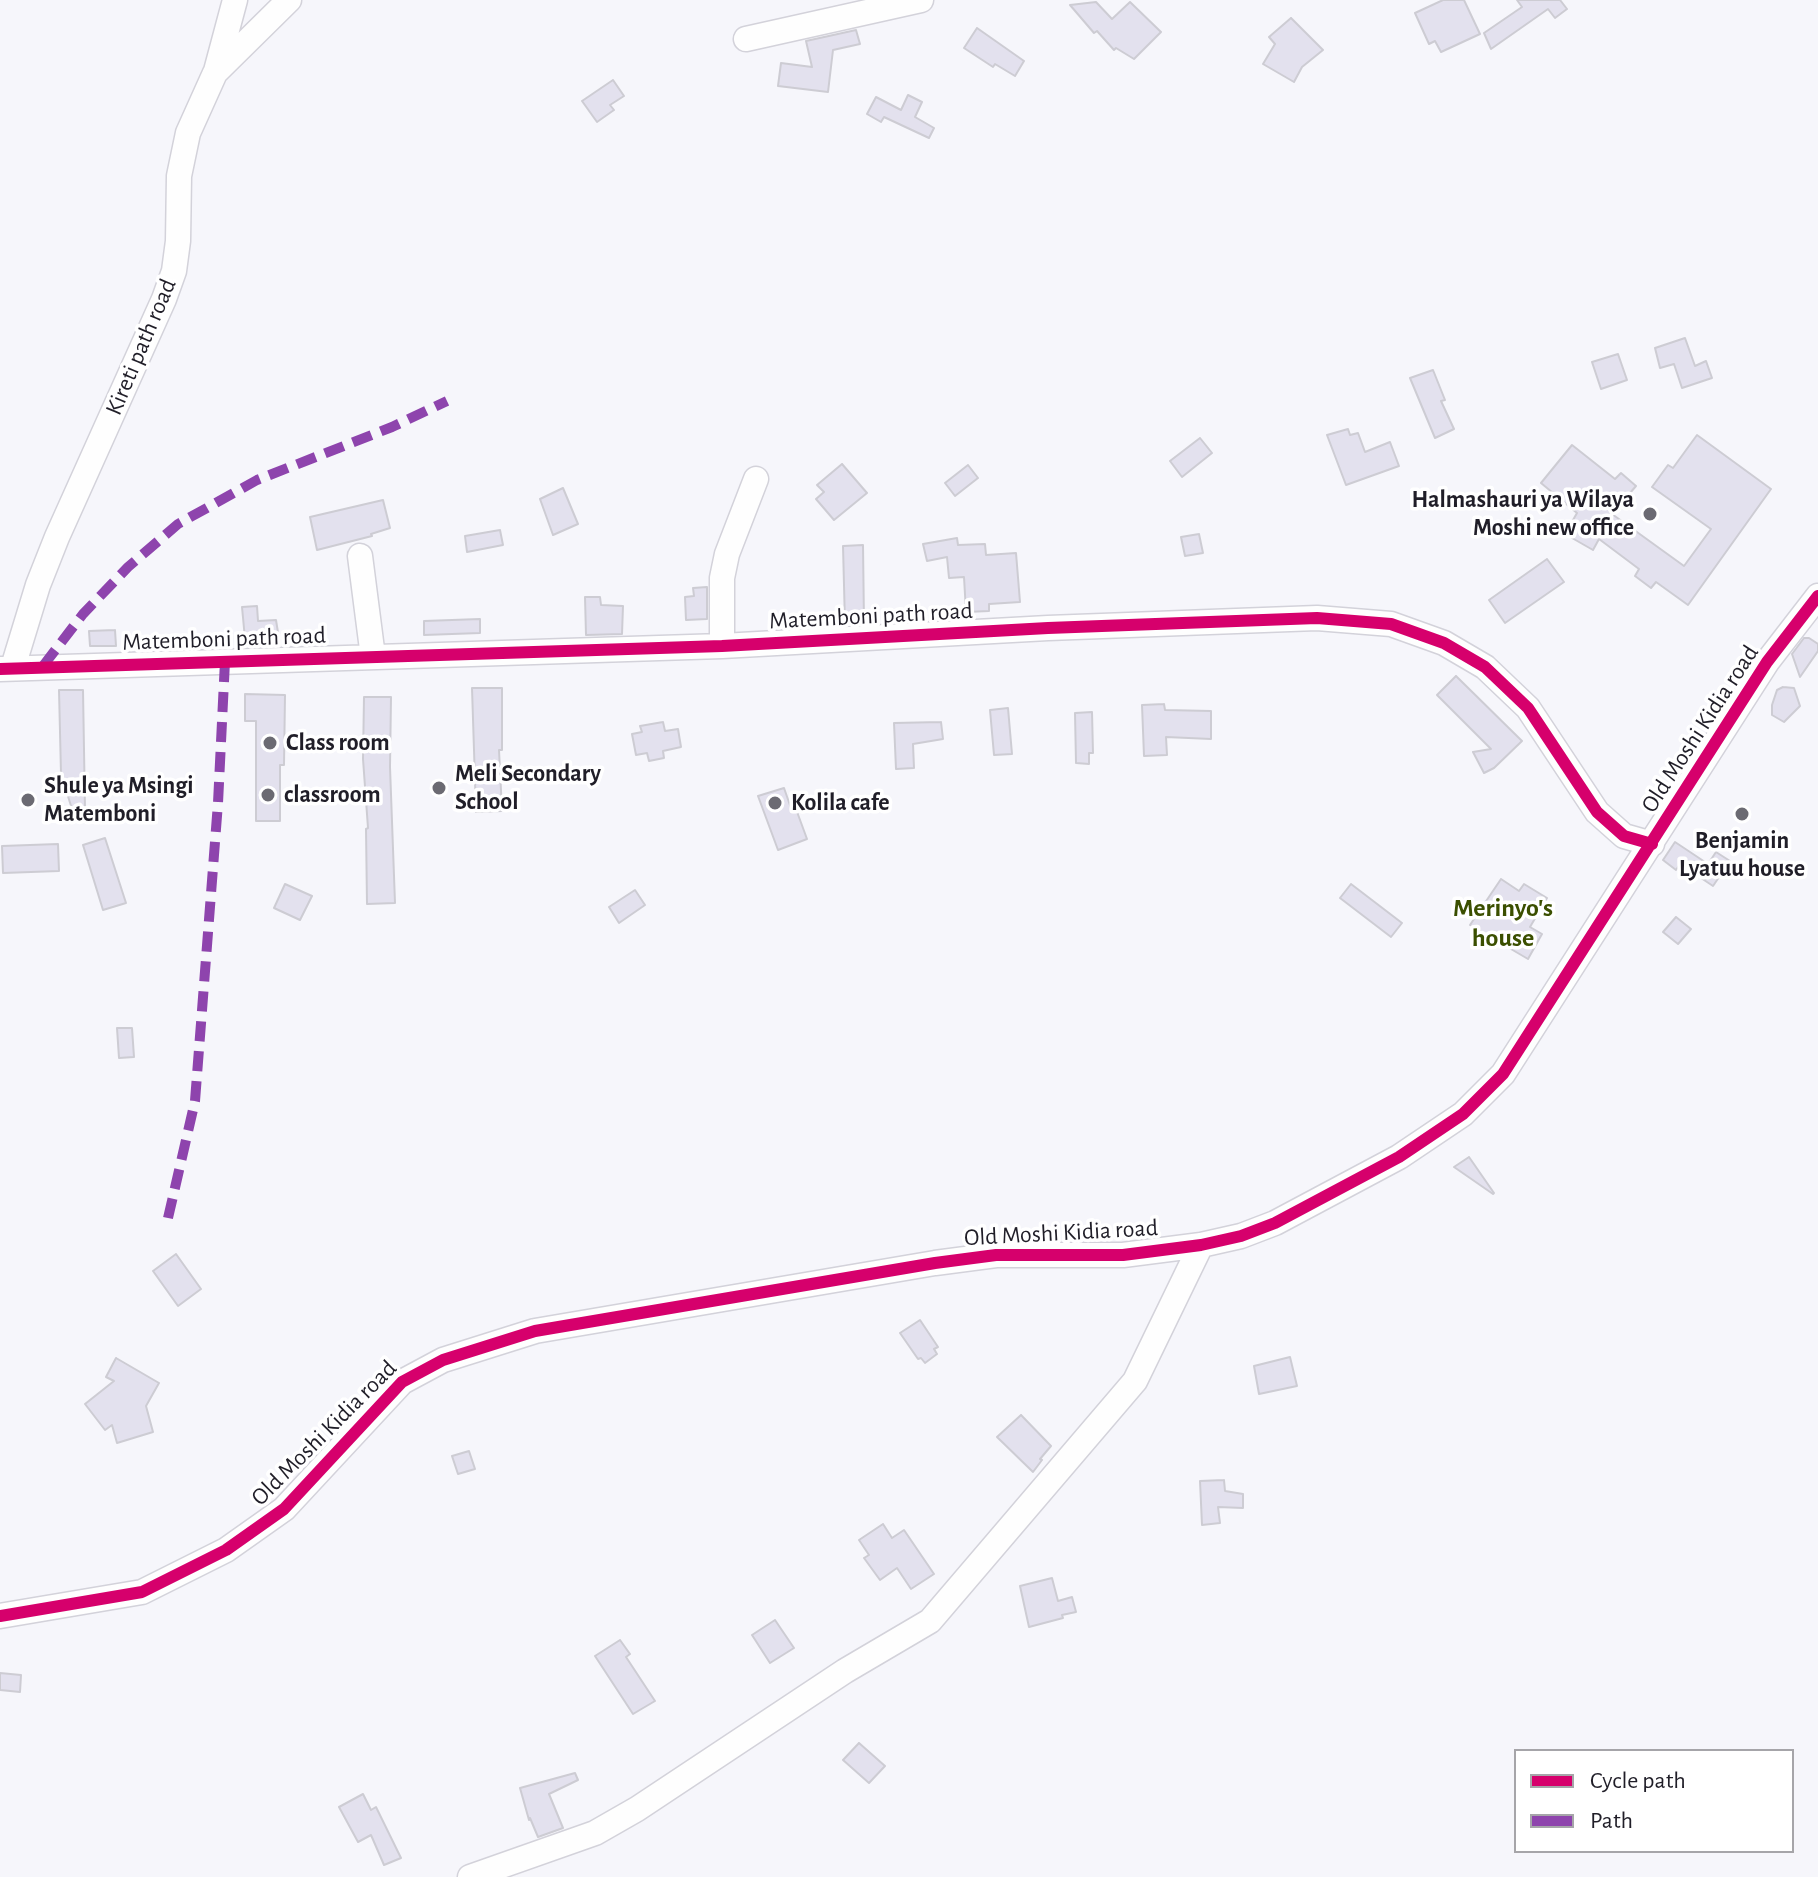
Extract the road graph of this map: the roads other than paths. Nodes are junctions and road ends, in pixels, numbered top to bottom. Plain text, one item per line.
1 (235, 0) edge
2 (289, 0) edge
3 (921, 0) edge
4 (746, 39) dead end
5 (215, 73) junction
6 (756, 479) dead end
7 (360, 556) dead end
8 (1818, 596) edge
9 (722, 646) junction
10 (373, 657) junction
11 (6, 668) edge
12 (1652, 844) junction
13 (1201, 1245) junction
14 (0, 1616) edge
15 (470, 1877) edge

1 - 5 street
2 - 5 street, Kireti path road
3 - 4 street
5 - 11 street, Kireti path road
6 - 9 street
7 - 10 street
8 - 12 street, Old Moshi Kidia road
9 - 10 street, Matemboni path road
9 - 12 street, Matemboni path road
10 - 11 street, Matemboni path road
12 - 13 street, Old Moshi Kidia road
13 - 14 street, Old Moshi Kidia road
13 - 15 street

